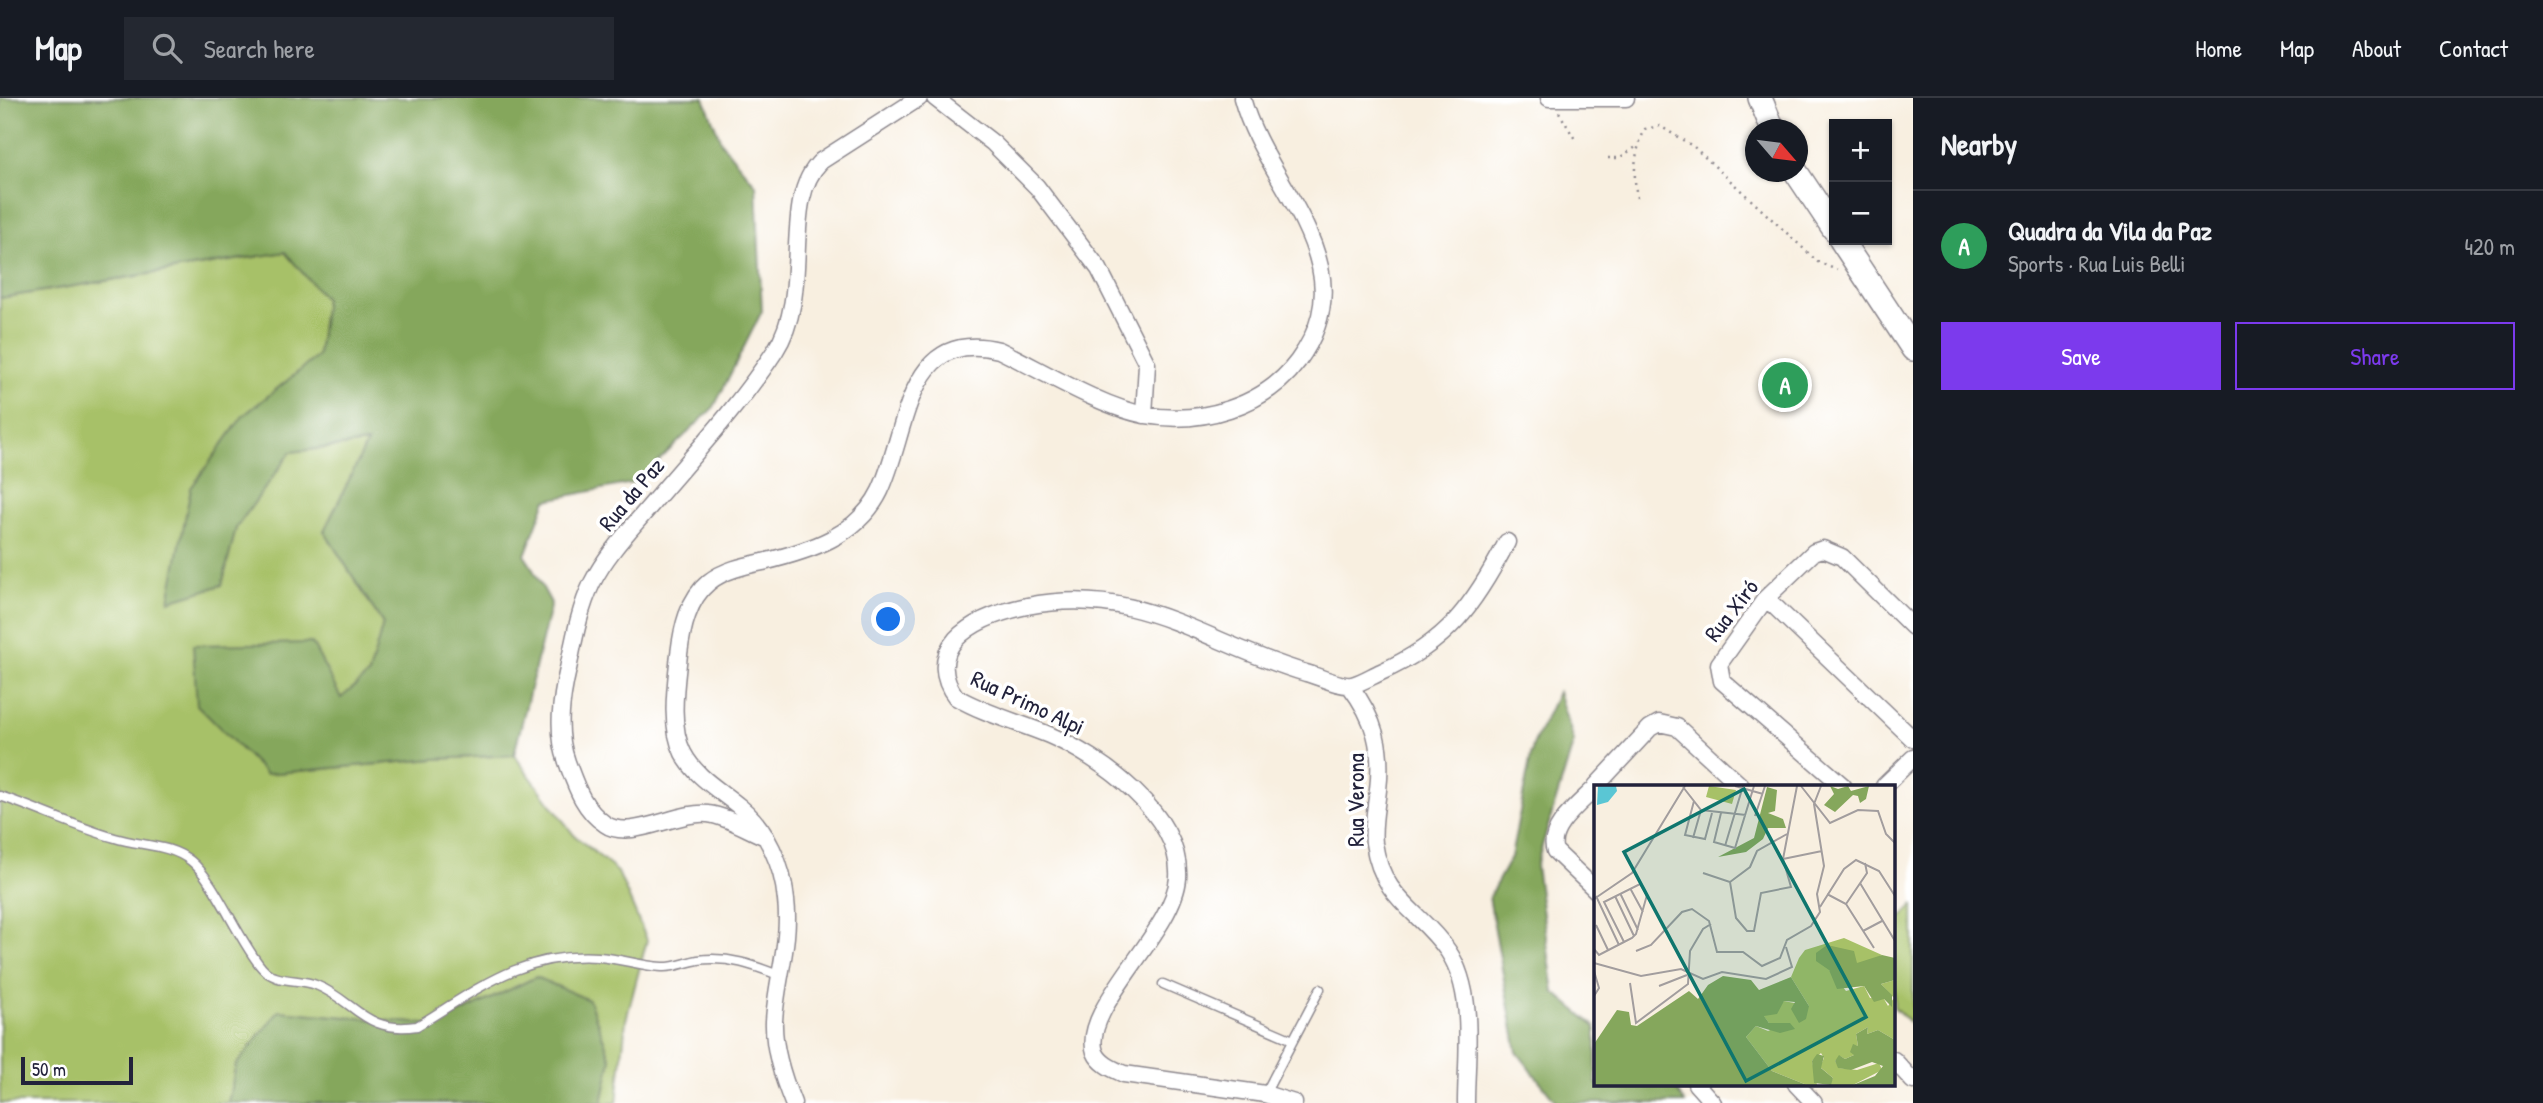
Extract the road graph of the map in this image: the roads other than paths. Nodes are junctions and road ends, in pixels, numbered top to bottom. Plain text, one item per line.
1 (919, 98) edge
2 (935, 98) edge
3 (1242, 98) edge
4 (1626, 98) edge
5 (1759, 98) edge
6 (1551, 99) edge
7 (1768, 119) edge
8 (1803, 182) edge
9 (1829, 222) edge
10 (1844, 245) edge
11 (1913, 349) edge
12 (1143, 415) junction
13 (1507, 542) dead end
14 (1766, 598) junction
15 (1913, 627) edge
16 (1350, 685) junction
17 (1913, 739) edge
18 (1913, 758) edge
19 (1603, 784) edge
20 (1740, 785) edge
21 (1842, 785) edge
22 (1885, 785) edge
23 (1594, 793) edge
24 (0, 796) edge
25 (766, 838) junction
26 (1594, 888) edge
27 (781, 976) junction
28 (1163, 984) dead end
29 (1320, 989) dead end
30 (1293, 1040) junction
31 (1896, 1062) edge
32 (1913, 1081) edge
33 (1698, 1086) edge
34 (1798, 1086) edge
35 (1265, 1094) junction
36 (793, 1103) edge
37 (1294, 1103) edge
38 (1466, 1103) edge
39 (1713, 1103) edge
40 (1814, 1103) edge

1 - 25 street, Rua da Paz
2 - 12 street
3 - 12 street
4 - 6 street
5 - 7 street
8 - 9 street
10 - 11 street
12 - 25 street
13 - 16 street
14 - 15 street, Rua Xiró
14 - 17 street
14 - 21 street, Rua Xiró
16 - 35 street, Rua Primo Alpi
16 - 38 street, Rua Verona
18 - 22 street
19 - 20 street
23 - 26 street
24 - 27 lane
25 - 27 street
27 - 36 street
28 - 30 lane
29 - 30 lane
30 - 35 lane
31 - 32 street
33 - 39 street
34 - 40 street
35 - 37 street, Rua Primo Alpi

